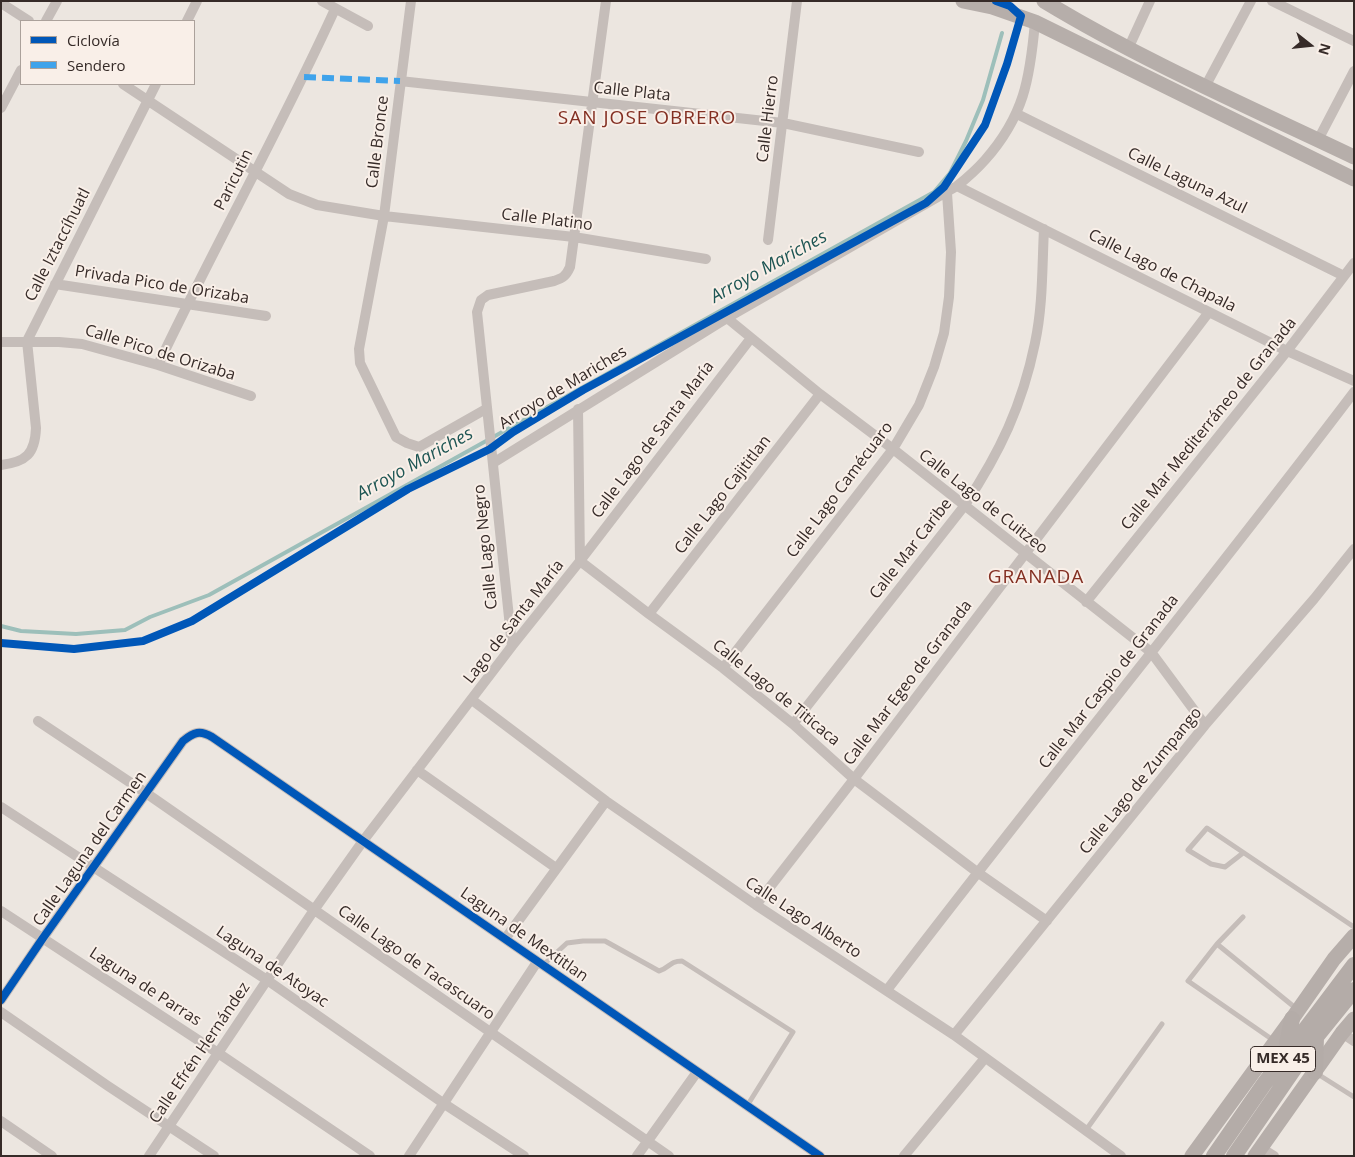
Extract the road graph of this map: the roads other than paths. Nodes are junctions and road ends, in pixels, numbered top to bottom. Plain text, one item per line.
1 (57, 1) edge
2 (196, 1) edge
3 (322, 1) edge
4 (410, 1) edge
5 (606, 1) edge
6 (797, 1) edge
7 (964, 1) edge
8 (1036, 1) edge
9 (1044, 1) edge
10 (1150, 1) edge
11 (1251, 1) edge
12 (1272, 1) edge
13 (968, 2) edge
14 (1, 3) edge
15 (335, 10) junction
16 (27, 20) edge
17 (47, 20) edge
18 (187, 20) edge
19 (1035, 22) junction
20 (368, 26) dead end
21 (1354, 41) edge
22 (1128, 49) junction
23 (20, 72) edge
24 (1354, 72) edge
25 (400, 81) junction
26 (126, 85) edge
27 (156, 85) edge
28 (1205, 88) junction
29 (148, 100) junction
30 (592, 102) junction
31 (1, 108) edge
32 (1017, 114) junction
33 (783, 123) junction
34 (1318, 140) junction
35 (919, 152) dead end
36 (1354, 157) edge
37 (255, 172) junction
38 (1354, 179) edge
39 (958, 186) junction
40 (946, 193) junction
41 (384, 216) junction
42 (1044, 230) junction
43 (574, 237) junction
44 (768, 240) dead end
45 (706, 258) dead end
46 (1354, 263) edge
47 (1344, 276) junction
48 (55, 284) junction
49 (187, 303) junction
50 (1209, 312) junction
51 (266, 316) dead end
52 (727, 318) junction
53 (751, 338) junction
54 (27, 341) junction
55 (1, 342) edge
56 (1287, 351) junction
57 (158, 365) junction
58 (1354, 382) edge
59 (1354, 392) edge
60 (820, 394) junction
61 (250, 396) dead end
62 (486, 409) junction
63 (578, 409) junction
64 (893, 449) junction
65 (492, 463) junction
66 (1, 465) edge
67 (965, 506) junction
68 (1354, 549) edge
69 (1025, 554) junction
70 (580, 561) junction
71 (1086, 602) junction
72 (649, 614) junction
73 (512, 646) junction
74 (1151, 652) junction
75 (723, 668) junction
76 (472, 700) junction
77 (38, 721) dead end
78 (793, 724) junction
79 (1205, 725) junction
80 (212, 737) joint
81 (417, 770) junction
82 (854, 778) junction
83 (146, 794) junction
84 (606, 801) junction
85 (1, 807) edge
86 (363, 841) junction
87 (1243, 853) junction
88 (93, 868) junction
89 (556, 868) junction
90 (977, 872) junction
91 (756, 905) junction
92 (314, 910) junction
93 (1, 911) edge
94 (1242, 917) dead end
95 (1047, 921) junction
96 (1354, 927) edge
97 (1354, 936) edge
98 (43, 938) junction
99 (505, 939) junction
100 (1217, 944) junction
101 (540, 964) junction
102 (1354, 965) edge
103 (267, 980) junction
104 (887, 990) junction
105 (1354, 990) edge
106 (1, 1000) edge
107 (1, 1012) edge
108 (1295, 1014) junction
109 (1354, 1019) edge
110 (1162, 1024) dead end
111 (490, 1032) junction
112 (954, 1035) junction
113 (1316, 1037) junction
114 (1348, 1037) edge
115 (1275, 1042) junction
116 (218, 1053) junction
117 (985, 1058) junction
118 (1284, 1058) junction
119 (697, 1072) junction
120 (1315, 1072) junction
121 (1354, 1097) edge
122 (443, 1103) junction
123 (747, 1106) junction
124 (1, 1121) edge
125 (170, 1127) junction
126 (1086, 1130) junction
127 (647, 1141) junction
128 (1263, 1153) edge
129 (52, 1156) edge
130 (148, 1156) edge
131 (214, 1156) edge
132 (370, 1156) edge
133 (409, 1156) edge
134 (524, 1156) edge
135 (637, 1156) edge
136 (669, 1156) edge
137 (820, 1156) edge
138 (904, 1156) edge
139 (1121, 1156) edge
140 (1192, 1156) edge
141 (1214, 1156) edge
142 (1234, 1156) edge

1 - 17 street
2 - 18 street
3 - 15 street
4 - 25 street, Calle Bronce
5 - 30 street
6 - 33 street, Calle Hierro
7 - 13 main road
8 - 19 main road
9 - 22 main road
10 - 22 street
11 - 28 street
12 - 21 street
13 - 19 main road
14 - 16 street
15 - 20 street
15 - 37 street, Paricutin
19 - 32 street
19 - 38 main road
22 - 28 main road
23 - 31 street
24 - 34 street
25 - 30 street, Calle Plata
25 - 41 street, Calle Bronce
26 - 29 street, Calle Platino
27 - 29 street, Calle Iztaccíhuatl
28 - 34 main road
29 - 37 street, Calle Platino
29 - 48 street, Calle Iztaccíhuatl
30 - 33 street, Calle Plata
30 - 43 street
32 - 39 street
32 - 47 street, Calle Laguna Azul
33 - 35 street, Calle Plata
33 - 44 street, Calle Hierro
34 - 36 main road
37 - 41 street, Calle Platino
37 - 49 street, Paricutin
39 - 40 street
39 - 42 street, Calle Lago de Chapala
40 - 52 street
40 - 64 street, Calle Lago Camécuaro
41 - 43 street, Calle Platino
41 - 62 street, Calle Bronce
42 - 50 street, Calle Lago de Chapala
42 - 67 street, Calle Mar Caribe
43 - 45 street, Calle Platino
43 - 62 street, Calle Lago Negro
46 - 47 street, Calle Mar Mediterráneo de Granada
47 - 56 street, Calle Mar Mediterráneo de Granada
48 - 49 street, Privada Pico de Orizaba
48 - 54 street, Calle Iztaccíhuatl
49 - 51 street, Privada Pico de Orizaba
49 - 57 street, Paricutin
50 - 56 street, Calle Lago de Chapala
50 - 69 street, Calle Mar Egeo de Granada
52 - 53 street, Calle Lago de Cuitzeo
52 - 63 street
53 - 60 street, Calle Lago de Cuitzeo
53 - 70 street, Calle Lago de Santa María
54 - 55 street, Calle Pico de Orizaba
54 - 57 street, Calle Pico de Orizaba
54 - 66 street
56 - 58 street, Calle Lago de Chapala
56 - 71 street, Calle Mar Mediterráneo de Granada
57 - 61 street, Calle Pico de Orizaba
59 - 74 street, Calle Mar Caspio de Granada
60 - 64 street, Calle Lago de Cuitzeo
60 - 72 street, Calle Lago Cajititlan
62 - 65 street, Calle Lago Negro
63 - 65 street
63 - 70 street
64 - 67 street, Calle Lago de Cuitzeo
64 - 75 street, Calle Lago Camécuaro
65 - 73 street, Calle Lago Negro
67 - 69 street, Calle Lago de Cuitzeo
67 - 78 street, Calle Mar Caribe
68 - 79 street, Calle Lago de Zumpango
69 - 71 street, Calle Lago de Cuitzeo
69 - 82 street, Calle Mar Egeo de Granada
70 - 72 street, Calle Lago de Titicaca
70 - 73 street, Lago de Santa María
71 - 74 street, Calle Lago de Cuitzeo
72 - 75 street, Calle Lago de Titicaca
73 - 76 street, Lago de Santa María
74 - 79 street, Calle Lago de Cuitzeo
74 - 90 street, Calle Mar Caspio de Granada
75 - 78 street, Calle Lago de Titicaca
76 - 81 street, Calle Efrén Hernández
76 - 84 street, Calle Lago Alberto
77 - 83 street, Calle Lago de Tacascuaro
78 - 82 street, Calle Lago de Titicaca
79 - 95 street, Calle Lago de Zumpango
80 - 83 street, Calle Laguna del Carmen
80 - 86 street, Laguna de Mextitlan
81 - 86 street, Calle Efrén Hernández
81 - 89 street
82 - 90 street, Calle Lago de Titicaca
82 - 91 street, Calle Mar Egeo de Granada
83 - 88 street, Calle Laguna del Carmen
83 - 92 street, Calle Lago de Tacascuaro
84 - 89 street
84 - 91 street, Calle Lago Alberto
85 - 88 street, Laguna de Atoyac
86 - 92 street, Calle Efrén Hernández
86 - 99 street, Laguna de Mextitlan
87 - 87 lane
87 - 96 lane
88 - 98 street, Calle Laguna del Carmen
88 - 103 street, Laguna de Atoyac
89 - 99 street
90 - 95 street, Calle Lago de Titicaca
90 - 104 street, Calle Mar Caspio de Granada
91 - 104 street, Calle Lago Alberto
92 - 103 street, Calle Efrén Hernández
92 - 111 street, Calle Lago de Tacascuaro
93 - 98 street, Laguna de Parras
94 - 100 lane
95 - 112 street, Calle Lago de Zumpango
97 - 108 main road
98 - 106 street, Calle Laguna del Carmen
98 - 116 street, Laguna de Parras
99 - 101 street, Laguna de Mextitlan
100 - 108 lane
100 - 115 lane
101 - 111 street
101 - 119 street, Laguna de Mextitlan
101 - 123 lane
102 - 118 main road, MEX 45
103 - 116 street, Calle Efrén Hernández
103 - 122 street, Laguna de Atoyac
104 - 112 street, Calle Lago Alberto
105 - 113 main road, MEX 45
107 - 125 street
108 - 115 main road
108 - 118 main road
109 - 114 main road
110 - 126 lane
111 - 122 street
111 - 127 street, Calle Lago de Tacascuaro
112 - 117 street, Calle Lago Alberto
113 - 120 main road
113 - 142 main road, MEX 45
114 - 120 main road
115 - 140 main road
116 - 125 street, Calle Efrén Hernández
116 - 132 street, Laguna de Parras
117 - 126 street, Calle Lago Alberto
117 - 138 street
118 - 141 main road, MEX 45
119 - 123 street, Laguna de Mextitlan
119 - 127 street
120 - 121 lane
120 - 128 main road
122 - 133 street
122 - 134 street, Laguna de Atoyac
123 - 137 street, Laguna de Mextitlan
124 - 129 street
125 - 130 street, Calle Efrén Hernández
125 - 131 street
126 - 139 street, Calle Lago Alberto
127 - 135 street
127 - 136 street, Calle Lago de Tacascuaro

